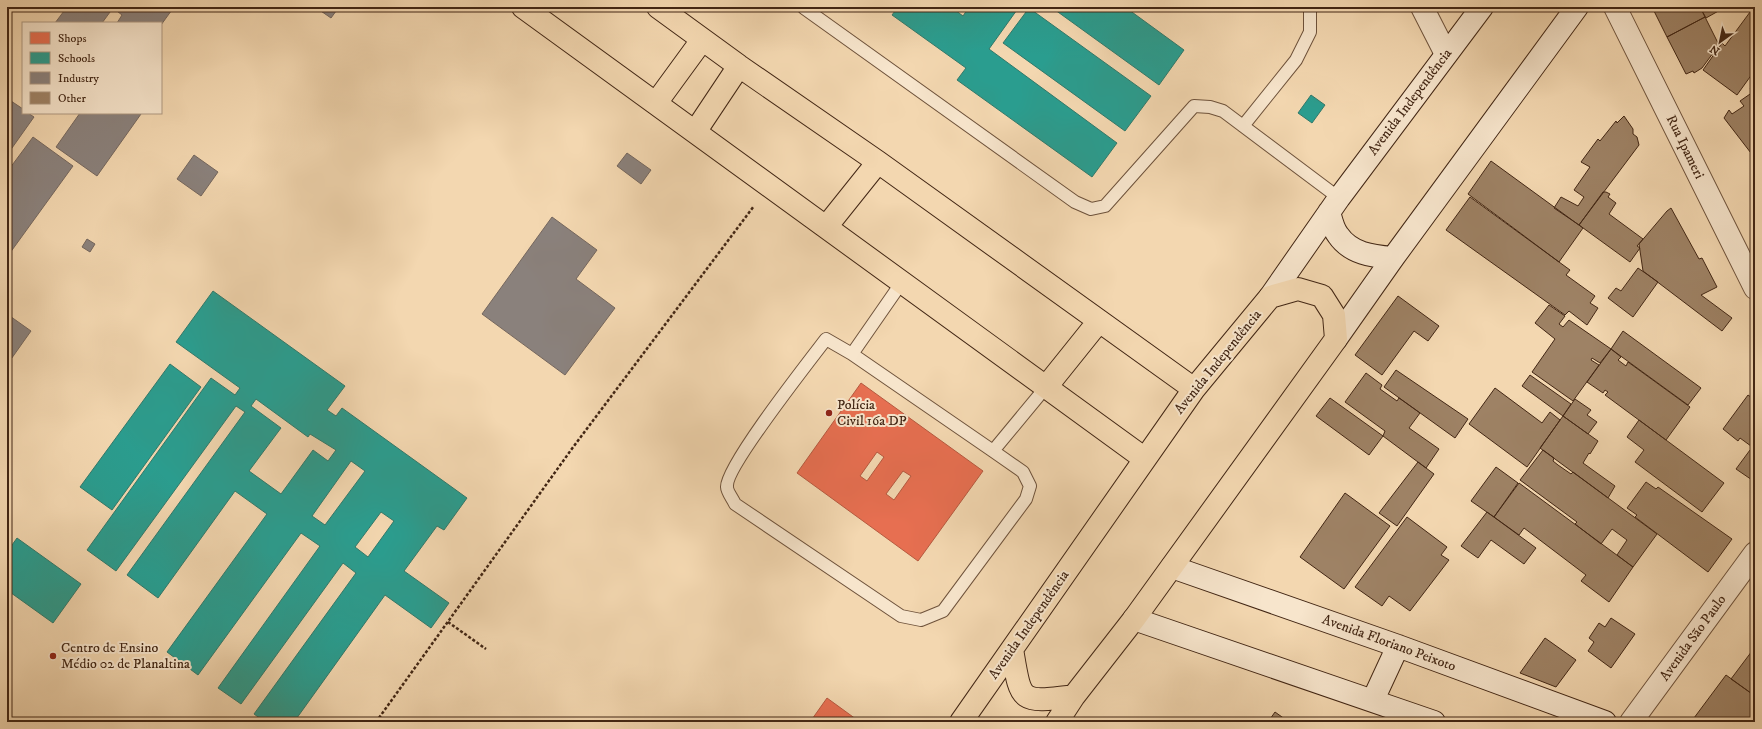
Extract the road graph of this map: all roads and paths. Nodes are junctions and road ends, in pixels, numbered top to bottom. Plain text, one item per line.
1 (523, 7) edge
2 (658, 7) edge
3 (1310, 7) edge
4 (1422, 7) edge
5 (1482, 7) edge
6 (1577, 7) edge
7 (1615, 7) edge
8 (804, 8) dead end
9 (702, 40) junction
10 (1446, 54) junction
11 (738, 66) junction
12 (656, 104) junction
13 (1243, 126) junction
14 (696, 132) junction
15 (878, 162) junction
16 (770, 186) junction
17 (1334, 205) junction
18 (826, 227) junction
19 (1393, 258) junction
20 (902, 282) junction
21 (1755, 288) edge
22 (1270, 297) junction
23 (1098, 321) junction
24 (1336, 339) junction
25 (852, 354) junction
26 (1046, 388) junction
27 (1194, 389) junction
28 (993, 451) junction
29 (1144, 459) junction
30 (1755, 553) edge
31 (1172, 567) junction
32 (1134, 619) junction
33 (448, 622) junction
34 (1398, 646) junction
35 (486, 649) dead end
36 (1012, 649) junction
37 (1074, 696) junction
38 (1373, 700) junction
39 (376, 722) edge
40 (960, 722) edge
41 (1057, 722) edge
42 (1434, 722) edge
43 (1604, 722) edge
44 (1631, 722) edge

1 - 12 main road
2 - 9 main road
3 - 13 lane
4 - 10 street
5 - 10 street, Avenida Independência
6 - 19 street
7 - 21 street, Rua Ipameri
8 - 13 lane
9 - 11 main road
9 - 12 main road
10 - 17 street, Avenida Independência
11 - 14 main road
11 - 15 main road
12 - 14 main road
13 - 17 lane
14 - 16 main road
15 - 18 main road
15 - 23 main road
16 - 18 main road
16 - 33 path
17 - 19 street
17 - 22 street, Avenida Independência
18 - 20 main road
19 - 24 street
20 - 25 lane
20 - 26 main road
22 - 24 main road
22 - 27 main road, Avenida Independência
23 - 26 main road
23 - 27 main road
24 - 31 main road
25 - 28 lane
25 - 28 lane
26 - 28 lane
26 - 29 main road
27 - 29 main road, Avenida Independência
29 - 36 main road, Avenida Independência
30 - 44 street, Avenida São Paulo
31 - 32 main road
31 - 34 street, Avenida Floriano Peixoto
32 - 37 main road
32 - 38 street
33 - 35 path
33 - 39 path
34 - 38 street
34 - 43 street, Avenida Floriano Peixoto
36 - 37 main road
36 - 40 main road, Avenida Independência
37 - 41 main road
38 - 42 street

